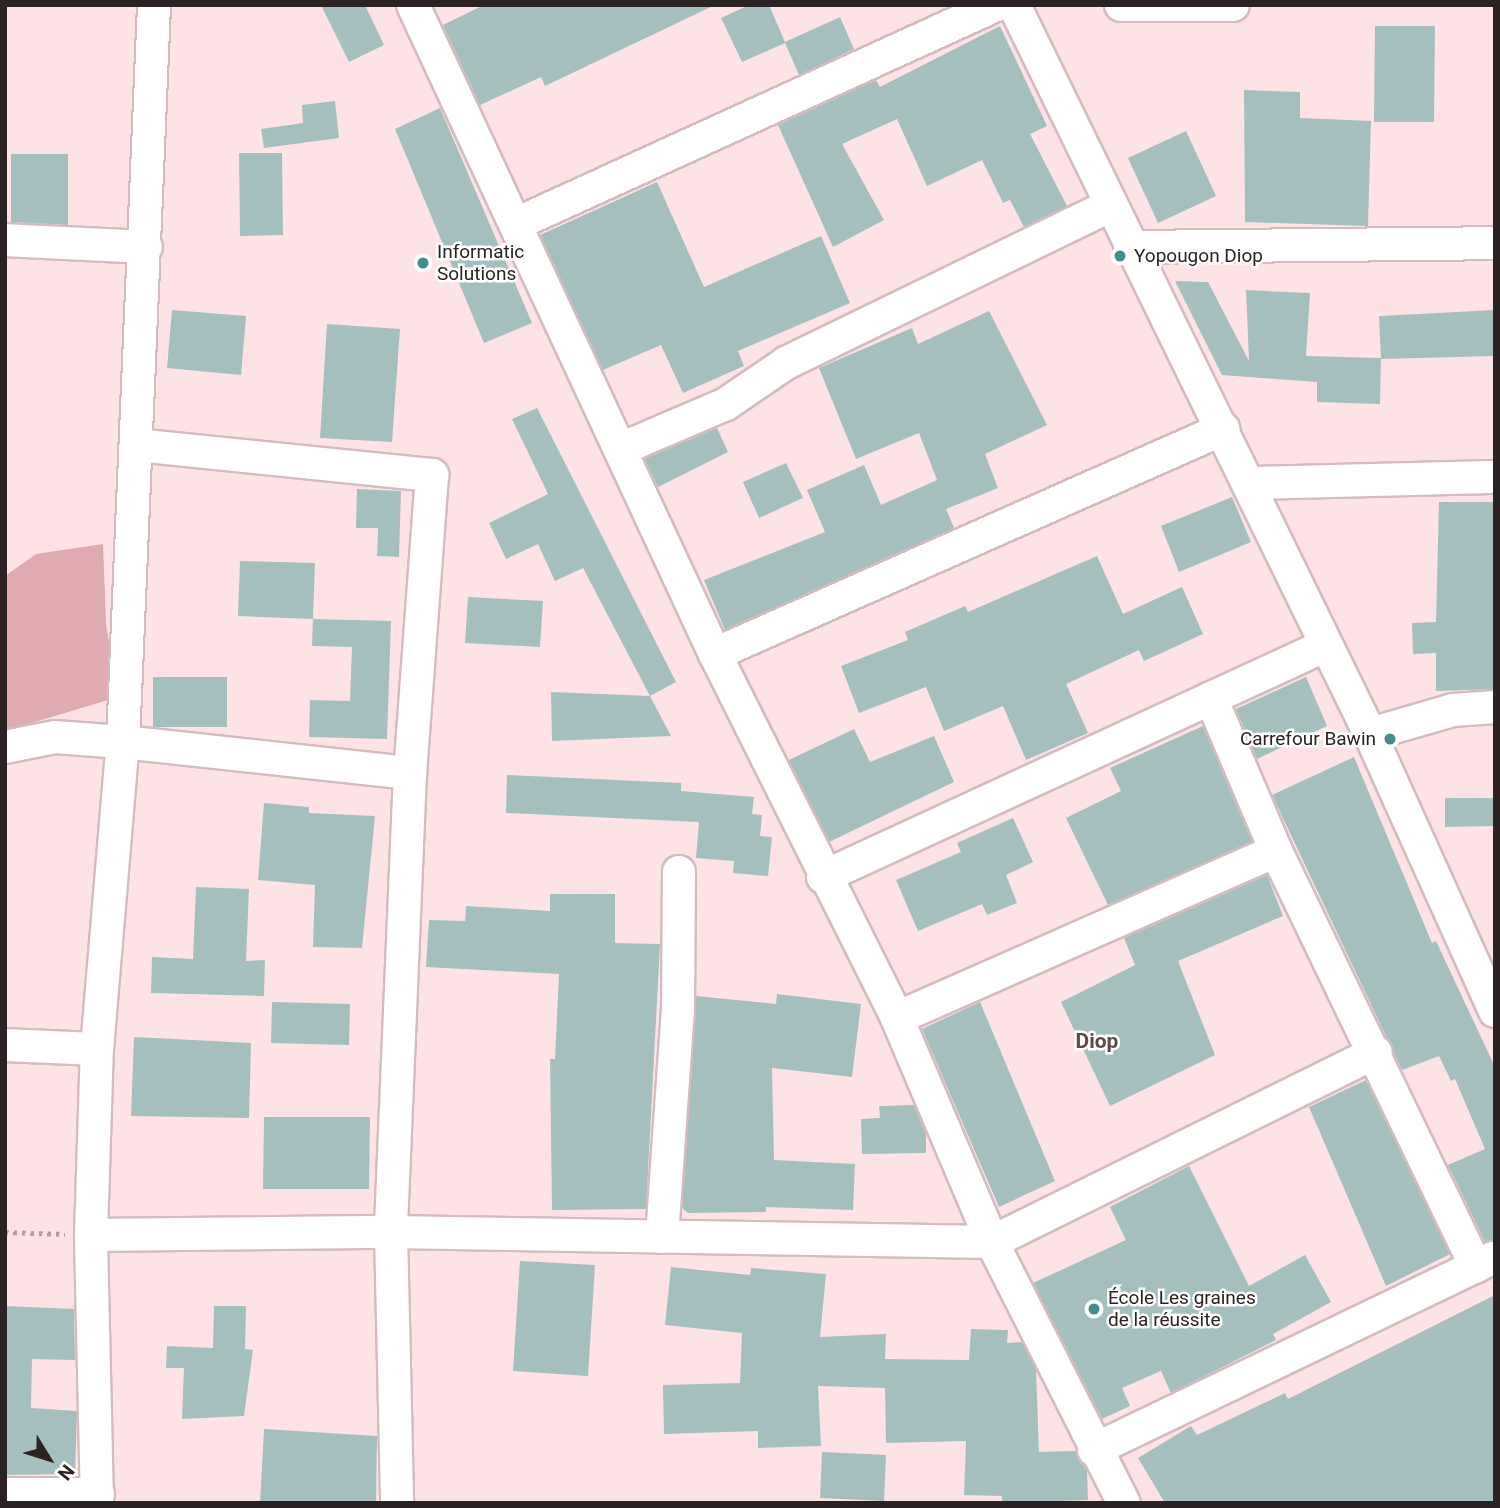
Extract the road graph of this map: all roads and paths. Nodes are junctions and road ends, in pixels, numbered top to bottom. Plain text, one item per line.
1 (154, 5) edge
2 (996, 5) edge
3 (1014, 5) edge
4 (1123, 5) edge
5 (1233, 5) edge
6 (425, 9) edge
7 (1110, 206) junction
8 (516, 224) junction
9 (5, 240) edge
10 (1495, 243) edge
11 (146, 247) junction
12 (1130, 247) junction
13 (1223, 429) junction
14 (136, 445) junction
15 (621, 449) junction
16 (1495, 477) edge
17 (1249, 483) junction
18 (1324, 646) junction
19 (715, 654) junction
20 (1212, 698) junction
21 (1495, 707) edge
22 (1370, 734) junction
23 (123, 742) junction
24 (5, 747) edge
25 (410, 773) junction
26 (1276, 851) junction
27 (679, 872) dead end
28 (823, 877) junction
29 (1484, 961) edge
30 (1495, 1011) edge
31 (897, 1018) junction
32 (5, 1045) edge
33 (97, 1049) junction
34 (1376, 1052) junction
35 (5, 1232) edge
36 (391, 1232) junction
37 (91, 1235) junction
38 (662, 1237) junction
39 (992, 1242) junction
40 (1485, 1262) edge
41 (1094, 1450) junction
42 (5, 1494) edge
43 (97, 1498) edge
44 (397, 1503) edge
45 (1124, 1503) edge

1 - 11 street
2 - 8 street
3 - 7 street
4 - 5 street
6 - 8 street
7 - 12 street
7 - 15 street
8 - 15 street
9 - 11 street
10 - 12 street
11 - 14 street
12 - 13 street
13 - 17 street
13 - 19 street
14 - 23 street
14 - 25 street
15 - 19 street
16 - 17 street
17 - 18 street
18 - 20 street
18 - 22 street
19 - 28 street
20 - 26 street
20 - 28 street
21 - 22 street
22 - 29 street
23 - 24 street
23 - 25 street
23 - 33 street
25 - 36 street
26 - 31 street
26 - 34 street
27 - 38 street
28 - 31 street
29 - 30 street
31 - 39 street
32 - 33 street
33 - 37 street
34 - 39 street
34 - 40 street
35 - 37 path
36 - 37 street
36 - 38 street
36 - 44 street
37 - 43 street
38 - 39 street
39 - 41 street
40 - 41 street
41 - 45 street
42 - 43 street

